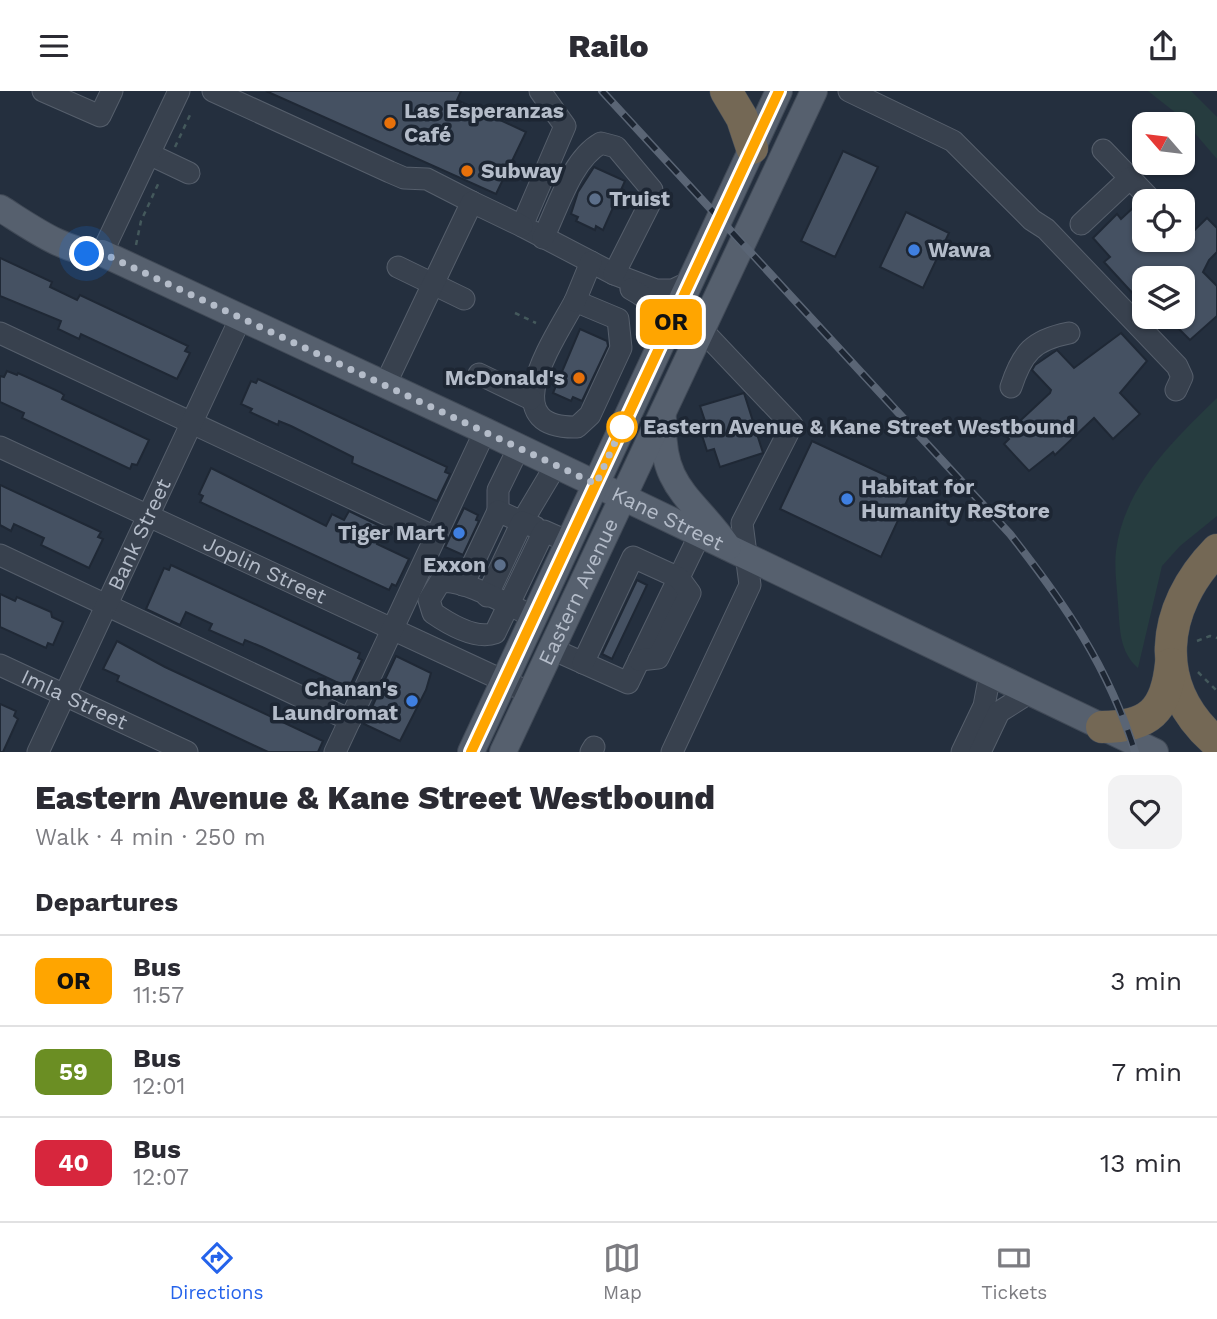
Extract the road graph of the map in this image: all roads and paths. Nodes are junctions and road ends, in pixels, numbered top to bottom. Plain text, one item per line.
1 (44, 91) edge
2 (112, 91) edge
3 (213, 91) edge
4 (540, 91) edge
5 (726, 91) edge
6 (779, 91) edge
7 (814, 91) edge
8 (849, 91) edge
9 (187, 99) edge
10 (752, 148) junction
11 (174, 150) dead end
12 (1103, 150) dead end
13 (149, 154) junction
14 (189, 173) dead end
15 (162, 175) dead end
16 (1130, 178) junction
17 (0, 188) edge
18 (1141, 189) edge
19 (472, 202) junction
20 (0, 208) edge
21 (1081, 224) dead end
22 (522, 226) junction
23 (543, 238) junction
24 (102, 253) junction
25 (141, 253) dead end
26 (591, 262) junction
27 (398, 267) dead end
28 (614, 274) junction
29 (690, 282) junction
30 (433, 284) junction
31 (464, 299) dead end
32 (575, 301) junction
33 (515, 313) dead end
34 (241, 317) junction
35 (536, 323) dead end
36 (667, 330) junction
37 (702, 330) junction
38 (0, 333) edge
39 (1069, 333) dead end
40 (479, 374) dead end
41 (385, 385) junction
42 (1011, 387) dead end
43 (1176, 390) dead end
44 (531, 399) junction
45 (663, 413) junction
46 (192, 422) junction
47 (485, 431) junction
48 (0, 447) edge
49 (519, 447) junction
50 (556, 465) junction
51 (596, 484) junction
52 (623, 497) junction
53 (498, 511) junction
54 (148, 515) junction
55 (522, 522) junction
56 (544, 531) junction
57 (700, 534) junction
58 (435, 537) junction
59 (569, 542) junction
60 (1217, 551) edge
61 (737, 552) junction
62 (0, 555) edge
63 (590, 566) junction
64 (679, 578) junction
65 (622, 580) junction
66 (461, 584) junction
67 (487, 596) junction
68 (107, 604) junction
69 (509, 605) junction
70 (534, 617) junction
71 (393, 628) junction
72 (1217, 638) edge
73 (1196, 642) dead end
74 (552, 649) junction
75 (583, 663) junction
76 (1181, 664) junction
77 (0, 665) edge
78 (990, 674) junction
79 (504, 681) junction
80 (1217, 691) edge
81 (1029, 692) junction
82 (530, 693) junction
83 (64, 695) junction
84 (350, 720) junction
85 (1102, 727) junction
86 (1217, 743) edge
87 (509, 750) edge
88 (38, 752) edge
89 (187, 752) edge
90 (335, 752) edge
91 (471, 752) edge
92 (672, 752) edge
93 (962, 752) edge
94 (980, 752) edge
95 (1155, 752) edge

1 - 2 street
3 - 19 street
4 - 22 street
5 - 10 highway
6 - 10 main road, Eastern Avenue
7 - 37 main road, Eastern Avenue
8 - 43 street
9 - 11 path
9 - 13 street
10 - 29 main road, Eastern Avenue
12 - 16 street
13 - 14 street
13 - 24 street
15 - 25 path
16 - 18 street
16 - 21 street
17 - 24 main road, Kane Street
19 - 22 street
19 - 30 street
20 - 24 main road, Kane Street
22 - 23 street
23 - 26 street
23 - 28 street
24 - 34 main road, Kane Street
26 - 28 street
26 - 32 street
27 - 30 street
28 - 29 street
28 - 36 street
29 - 36 main road, Eastern Avenue
30 - 31 street
30 - 41 street
32 - 44 street
32 - 44 street
33 - 35 path
34 - 41 main road, Kane Street
34 - 46 street, Bank Street
36 - 51 main road, Eastern Avenue
37 - 45 main road, Eastern Avenue
37 - 61 street
38 - 46 street
39 - 42 street
40 - 44 street
41 - 47 main road, Kane Street
45 - 52 main road, Eastern Avenue
45 - 61 main road
46 - 54 street, Bank Street
46 - 58 street
47 - 49 main road, Kane Street
47 - 58 street
48 - 54 street, Joplin Street
49 - 50 main road, Kane Street
49 - 53 street
50 - 51 main road, Kane Street
50 - 55 street
51 - 52 main road, Kane Street
51 - 59 main road, Eastern Avenue
52 - 57 main road, Kane Street
52 - 63 main road, Eastern Avenue
53 - 55 street
53 - 66 street
54 - 68 street, Bank Street
54 - 71 street, Joplin Street
55 - 56 street
55 - 67 street
56 - 59 street
56 - 69 street
57 - 61 main road, Kane Street
57 - 64 street
58 - 71 street
59 - 70 main road, Eastern Avenue
60 - 76 highway
61 - 78 main road, Kane Street
61 - 92 street
62 - 68 street
63 - 65 street
63 - 74 main road, Eastern Avenue
64 - 65 street
64 - 75 street
65 - 75 street
66 - 67 street
66 - 69 street
67 - 69 street
68 - 83 street, Bank Street
68 - 84 street
69 - 70 street
70 - 79 main road, Eastern Avenue
71 - 79 street, Joplin Street
71 - 84 street
72 - 73 path
74 - 75 street
74 - 82 main road, Eastern Avenue
76 - 80 path
76 - 85 highway
76 - 86 highway
77 - 83 street, Imla Street
78 - 81 main road, Kane Street
78 - 93 street
79 - 82 street, Joplin Street
79 - 91 main road, Eastern Avenue
81 - 85 main road, Kane Street
81 - 94 street
82 - 87 main road, Eastern Avenue
83 - 88 street, Bank Street
83 - 89 street, Imla Street
84 - 90 street
85 - 95 main road, Kane Street

